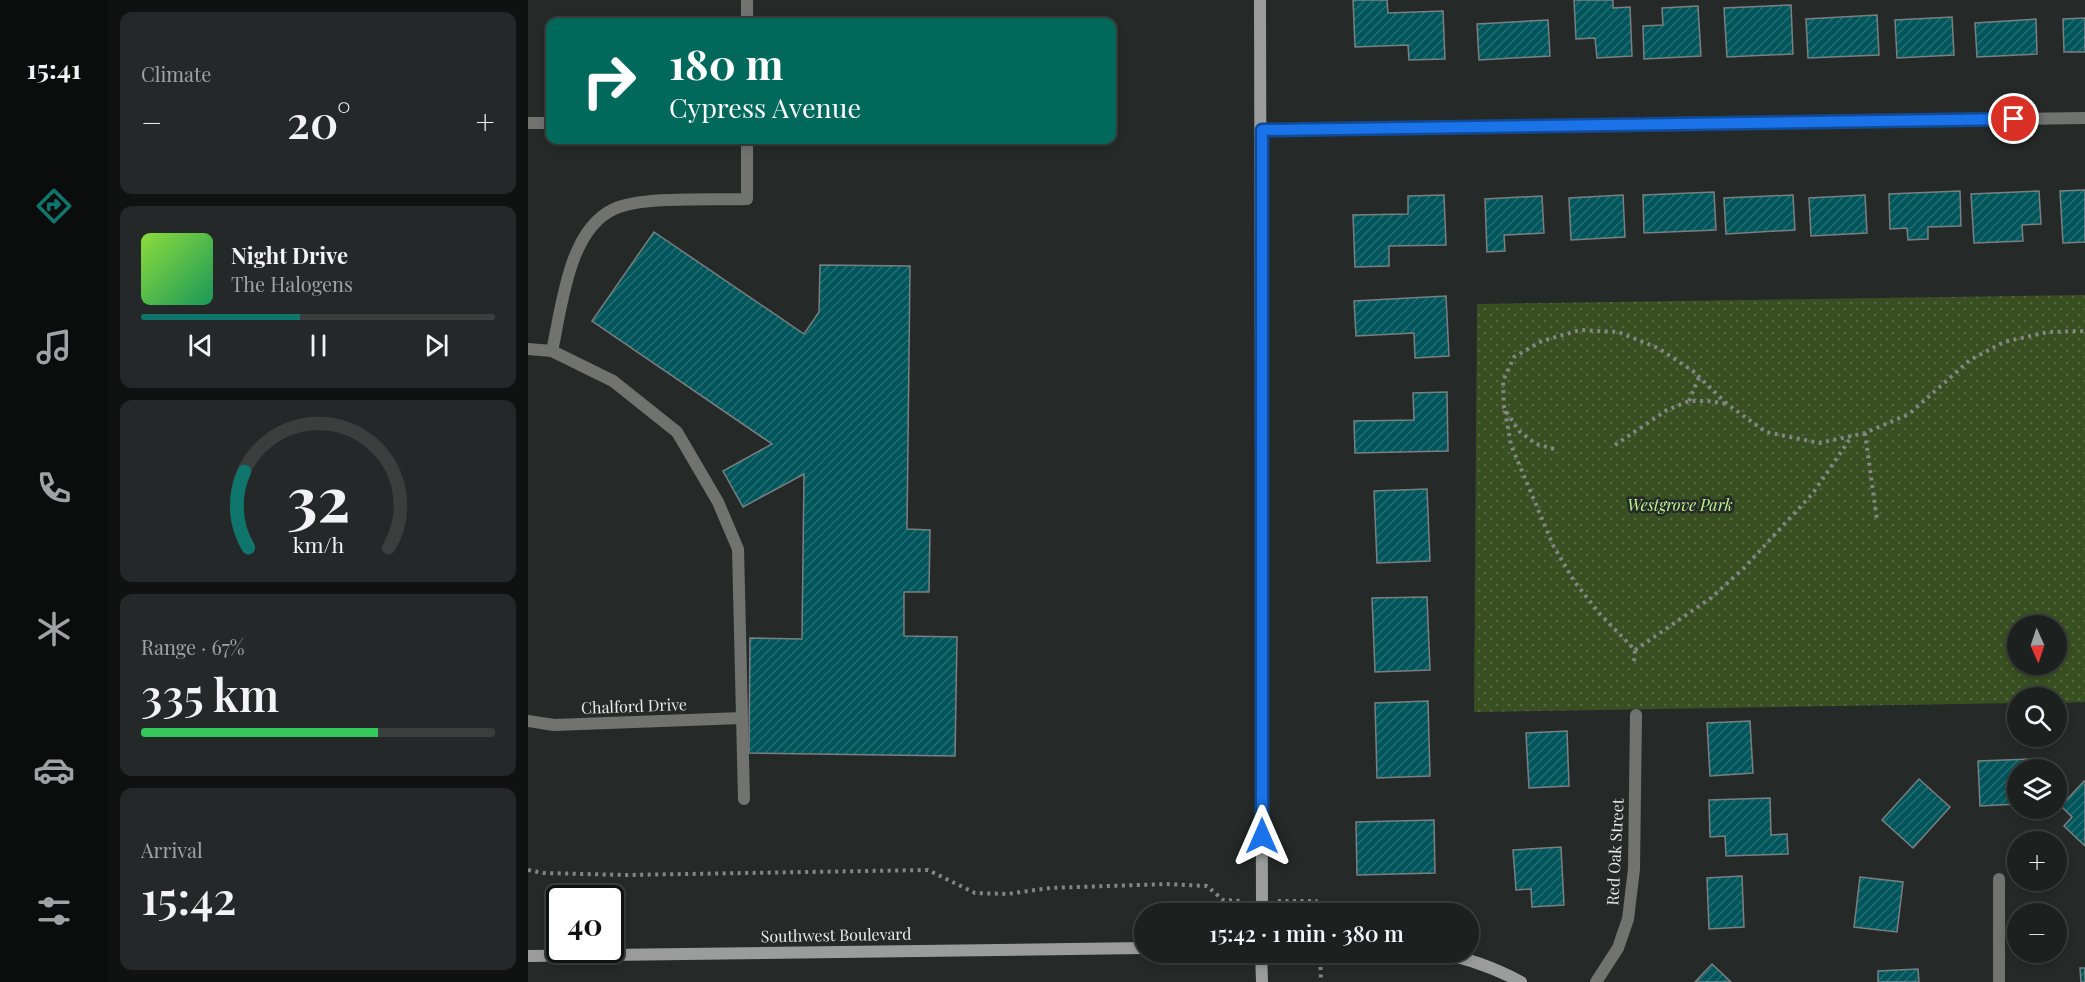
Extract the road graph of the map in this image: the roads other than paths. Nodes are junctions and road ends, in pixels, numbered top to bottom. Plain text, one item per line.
1 (747, 0) edge
2 (1260, 0) edge
3 (747, 18) edge
4 (2085, 118) edge
5 (528, 123) edge
6 (546, 123) edge
7 (1262, 130) junction
8 (747, 144) edge
9 (528, 349) edge
10 (552, 351) junction
11 (1636, 715) dead end
12 (742, 718) junction
13 (528, 721) edge
14 (744, 799) dead end
15 (1999, 879) dead end
16 (1262, 903) edge
17 (1134, 948) edge
18 (528, 956) edge
19 (1261, 963) edge
20 (1473, 963) edge
21 (1262, 982) edge
22 (1521, 982) edge
23 (1596, 982) edge
24 (1999, 982) edge

1 - 3 street
2 - 7 street
4 - 7 street
5 - 6 street
7 - 16 street
8 - 10 street
9 - 10 street
10 - 12 street
11 - 23 street, Red Oak Street
12 - 13 street, Chalford Drive
12 - 14 street
15 - 24 street
17 - 18 street, Southwest Boulevard
19 - 21 street
20 - 22 street

